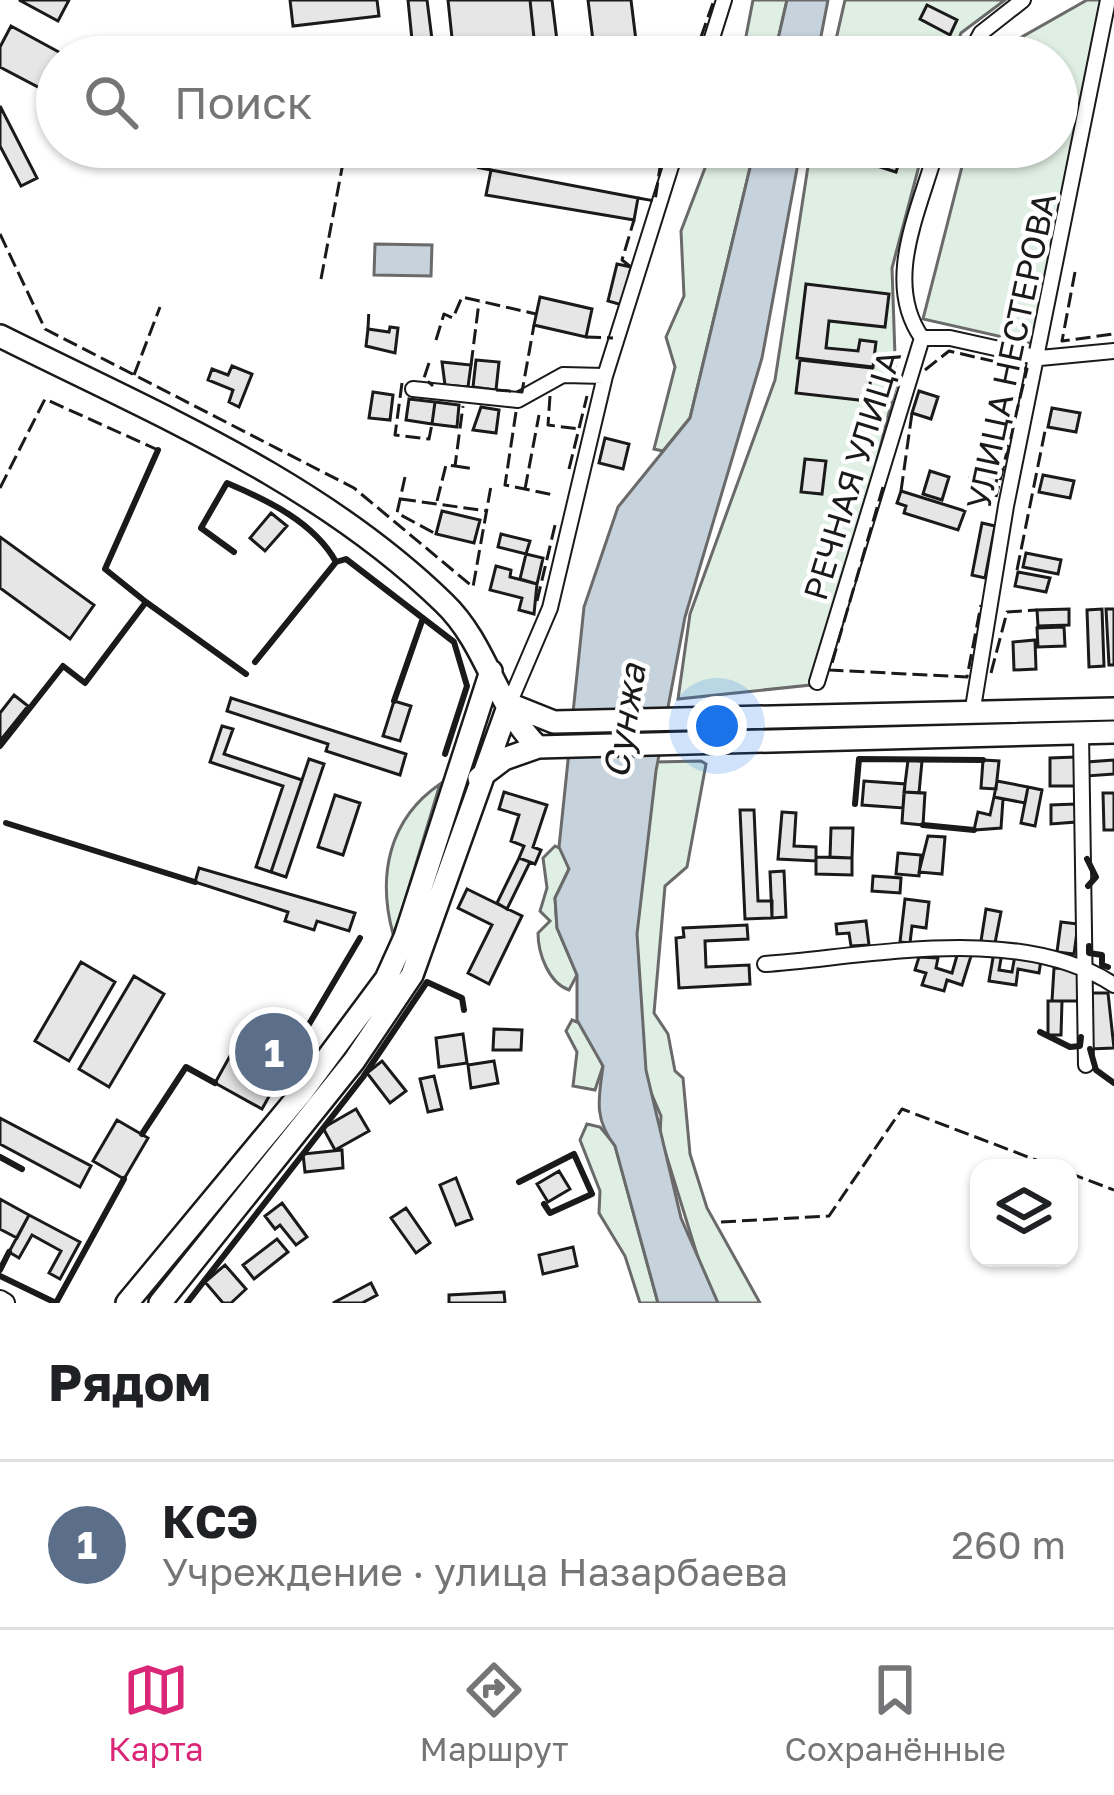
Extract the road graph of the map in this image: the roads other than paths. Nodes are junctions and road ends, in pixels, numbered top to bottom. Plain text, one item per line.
1 (724, 0) edge
2 (1023, 0) edge
3 (1108, 0) edge
4 (713, 36) edge
5 (980, 36) edge
6 (1078, 158) edge
7 (669, 168) edge
8 (931, 168) edge
9 (1076, 168) edge
10 (0, 320) edge
11 (0, 336) edge
12 (922, 338) junction
13 (22, 347) junction
14 (1114, 351) edge
15 (1040, 358) junction
16 (605, 376) junction
17 (413, 389) dead end
18 (491, 671) junction
19 (818, 682) dead end
20 (509, 704) junction
21 (1114, 709) edge
22 (972, 714) junction
23 (1114, 732) edge
24 (1081, 733) junction
25 (466, 744) junction
26 (548, 748) junction
27 (478, 779) junction
28 (765, 964) dead end
29 (1084, 964) junction
30 (1114, 985) edge
31 (1086, 1065) dead end
32 (127, 1303) edge
33 (160, 1303) edge

1 - 4 street
2 - 5 street
3 - 6 street, УЛИЦА НЕСТЕРОВА
7 - 16 street
8 - 12 street, РЕЧНАЯ УЛИЦА
9 - 15 street, УЛИЦА НЕСТЕРОВА
10 - 13 main road
11 - 13 main road
12 - 15 street
12 - 19 street, РЕЧНАЯ УЛИЦА
13 - 18 main road
14 - 15 street
15 - 22 street, УЛИЦА НЕСТЕРОВА
16 - 17 street
16 - 20 street
18 - 20 main road
18 - 25 main road
20 - 22 main road
20 - 25 main road
20 - 26 main road
20 - 27 main road
21 - 22 main road
23 - 24 main road
24 - 26 main road
24 - 29 street
25 - 32 main road
26 - 27 main road
27 - 33 main road
28 - 29 street
29 - 30 street
29 - 31 street

